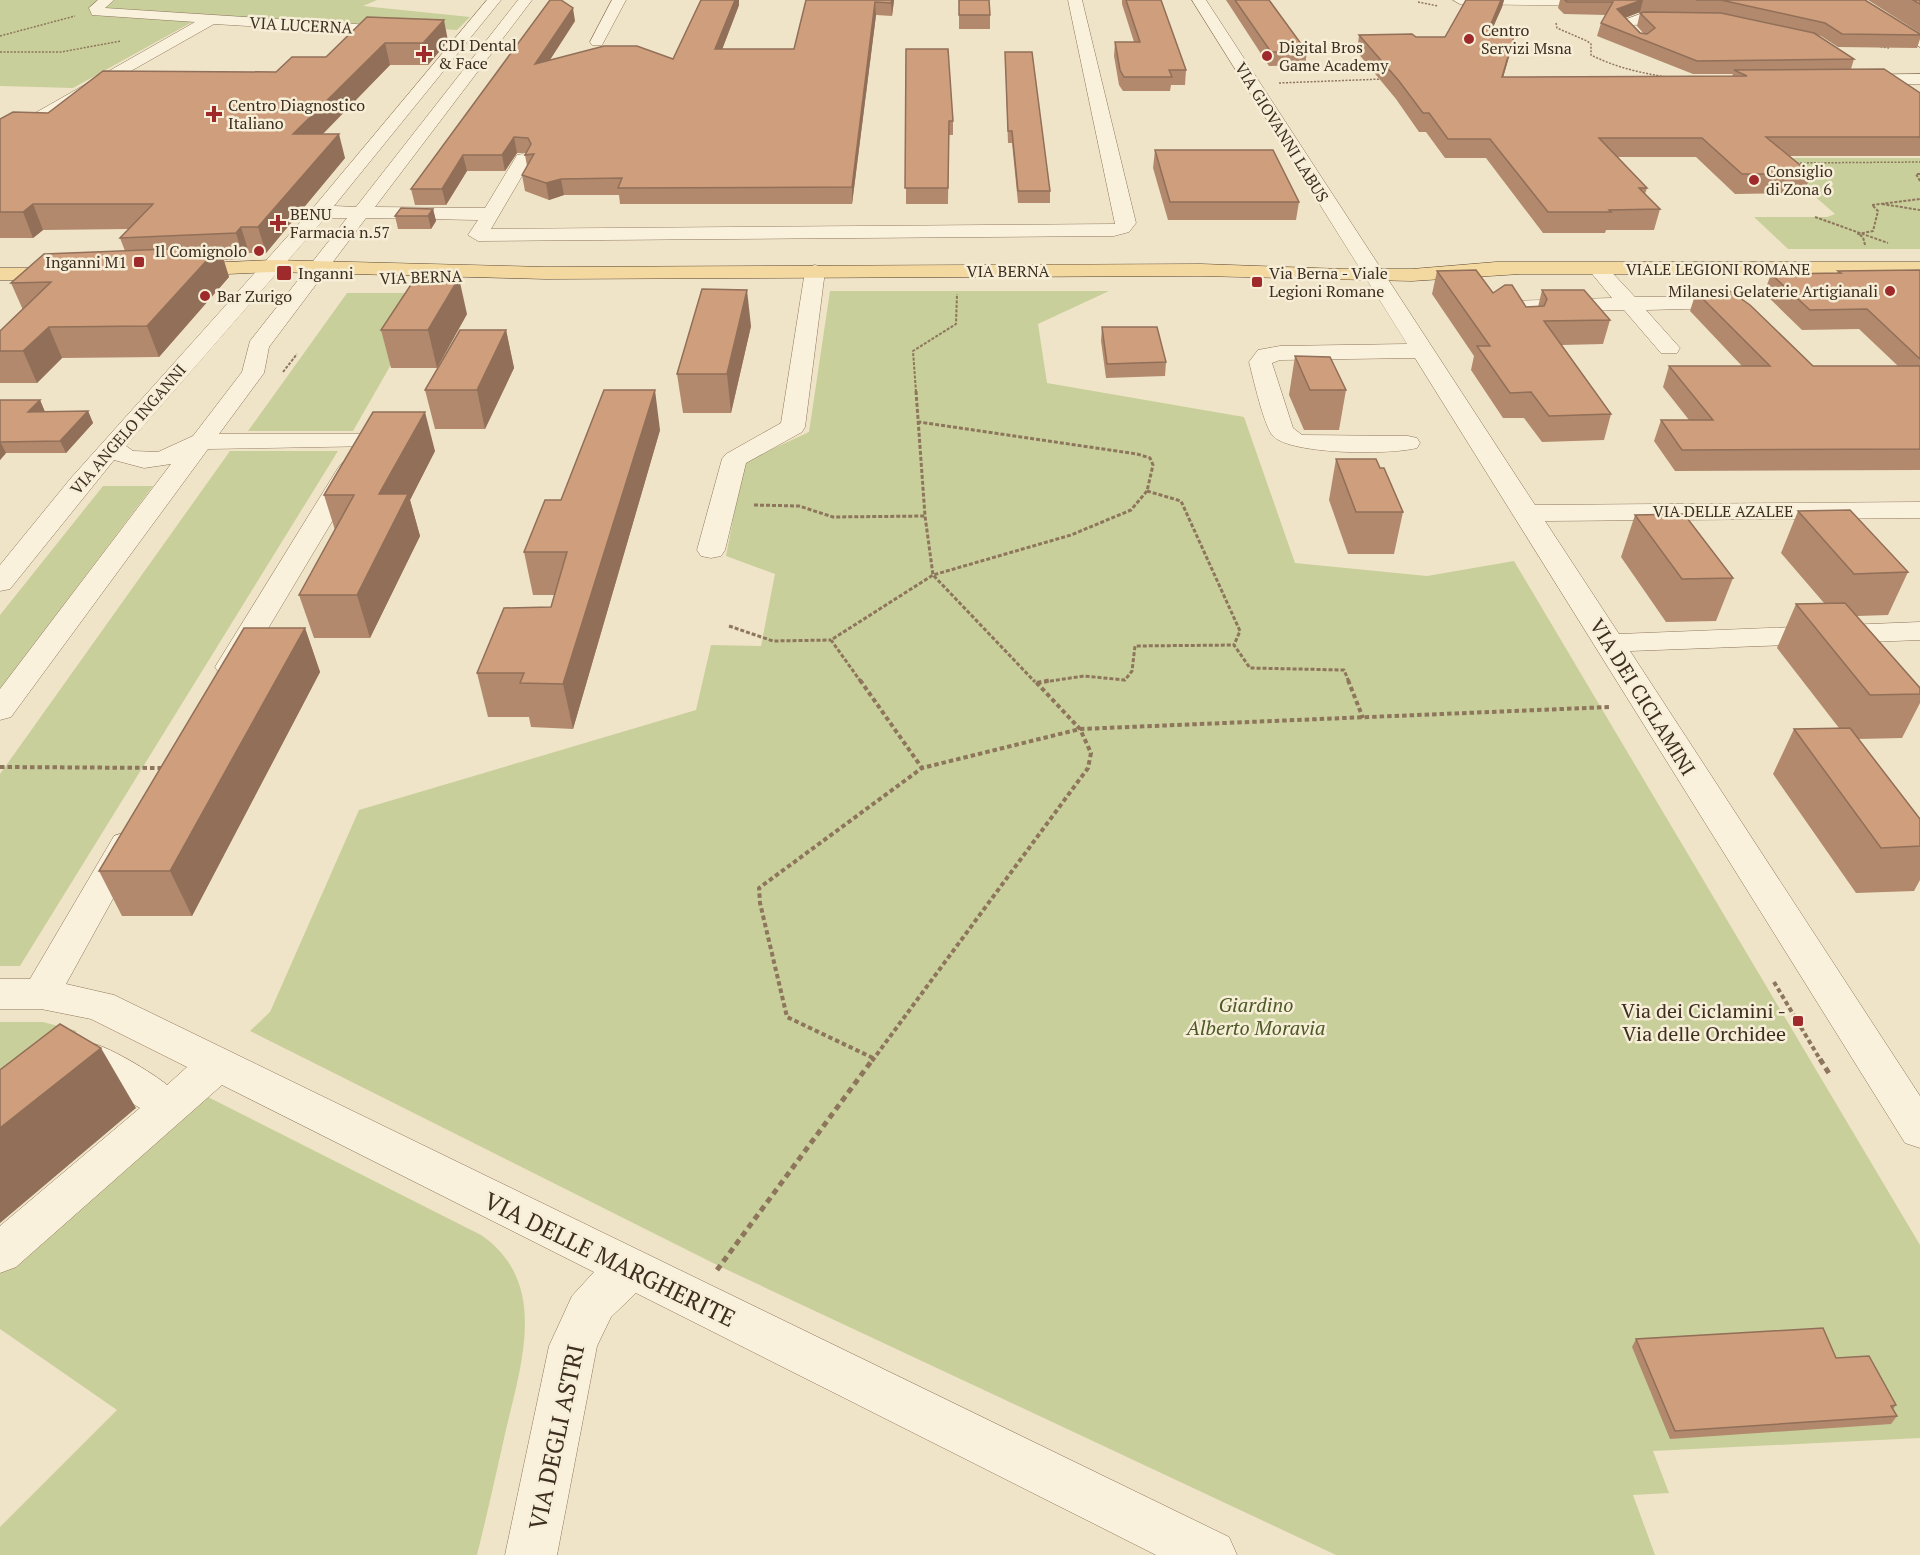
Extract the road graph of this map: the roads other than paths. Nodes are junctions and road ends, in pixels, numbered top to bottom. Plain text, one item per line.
1 (107, 0) edge
2 (494, 0) edge
3 (525, 0) edge
4 (619, 0) edge
5 (1075, 0) edge
6 (1199, 0) edge
7 (1460, 0) edge
8 (1881, 0) edge
9 (1615, 2) edge
10 (1854, 4) edge
11 (1695, 19) edge
12 (210, 20) junction
13 (1920, 25) edge
14 (416, 32) edge
15 (1916, 38) edge
16 (1642, 41) edge
17 (597, 42) dead end
18 (1844, 76) edge
19 (1920, 79) edge
20 (0, 118) edge
21 (35, 120) junction
22 (392, 126) junction
23 (426, 127) junction
24 (0, 140) edge
25 (523, 159) edge
26 (320, 212) junction
27 (361, 212) junction
28 (491, 213) junction
29 (1920, 268) edge
30 (1598, 269) junction
31 (1369, 270) junction
32 (815, 272) junction
33 (267, 273) junction
34 (0, 274) edge
35 (85, 274) edge
36 (159, 274) edge
37 (314, 275) junction
38 (1629, 304) junction
39 (1747, 317) edge
40 (1528, 324) edge
41 (201, 346) junction
42 (258, 346) junction
43 (1669, 348) dead end
44 (1422, 351) junction
45 (200, 442) junction
46 (1408, 443) dead end
47 (112, 447) junction
48 (81, 483) junction
49 (167, 485) junction
50 (1920, 510) edge
51 (1527, 513) junction
52 (711, 550) dead end
53 (0, 582) edge
54 (1920, 631) edge
55 (1608, 643) junction
56 (212, 696) edge
57 (0, 710) edge
58 (168, 768) edge
59 (0, 994) edge
60 (41, 994) junction
61 (218, 1065) junction
62 (51, 1088) edge
63 (152, 1095) dead end
64 (1920, 1131) edge
65 (0, 1253) edge
66 (633, 1270) junction
67 (531, 1555) edge
68 (1211, 1555) edge

1 - 12 street, VIA LUCERNA
2 - 22 street, VIA ANGELO INGANNI
3 - 23 street
4 - 17 street
5 - 28 street
6 - 31 street, VIA GIOVANNI LABUS
7 - 9 street
8 - 13 street
10 - 15 street
11 - 16 street
12 - 14 street, VIA LUCERNA
12 - 21 street
18 - 19 street
20 - 21 street
21 - 24 street
22 - 23 street
22 - 26 street, VIA ANGELO INGANNI
23 - 27 street
25 - 28 street
26 - 27 street
26 - 33 street, VIA ANGELO INGANNI
27 - 28 street
27 - 37 street
29 - 30 main road, VIALE LEGIONI ROMANE
30 - 31 main road, VIALE LEGIONI ROMANE
30 - 38 street
31 - 32 main road, VIA BERNA
31 - 44 street, VIA DEI CICLAMINI
32 - 37 main road, VIA BERNA
32 - 52 street
33 - 36 main road, VIA BERNA
33 - 37 main road, VIA BERNA
33 - 41 street, VIA ANGELO INGANNI
34 - 35 main road
37 - 42 street
38 - 39 street
38 - 40 street
38 - 43 street
41 - 42 street
41 - 47 street, VIA ANGELO INGANNI
42 - 45 street
44 - 46 street
44 - 51 street, VIA DEI CICLAMINI
45 - 47 street
45 - 49 street
45 - 56 street
47 - 48 street, VIA ANGELO INGANNI
48 - 49 street
48 - 53 street, VIA ANGELO INGANNI
49 - 57 street
50 - 51 street, VIA DELLE AZALEE
51 - 55 street, VIA DEI CICLAMINI
54 - 55 street
55 - 64 street, VIA DEI CICLAMINI
58 - 60 street
59 - 60 street, VIA DELLE MARGHERITE
60 - 61 street, VIA DELLE MARGHERITE
61 - 65 street
61 - 66 street, VIA DELLE MARGHERITE
62 - 63 street
66 - 67 street, VIA DEGLI ASTRI
66 - 68 street, VIA DELLE MARGHERITE

